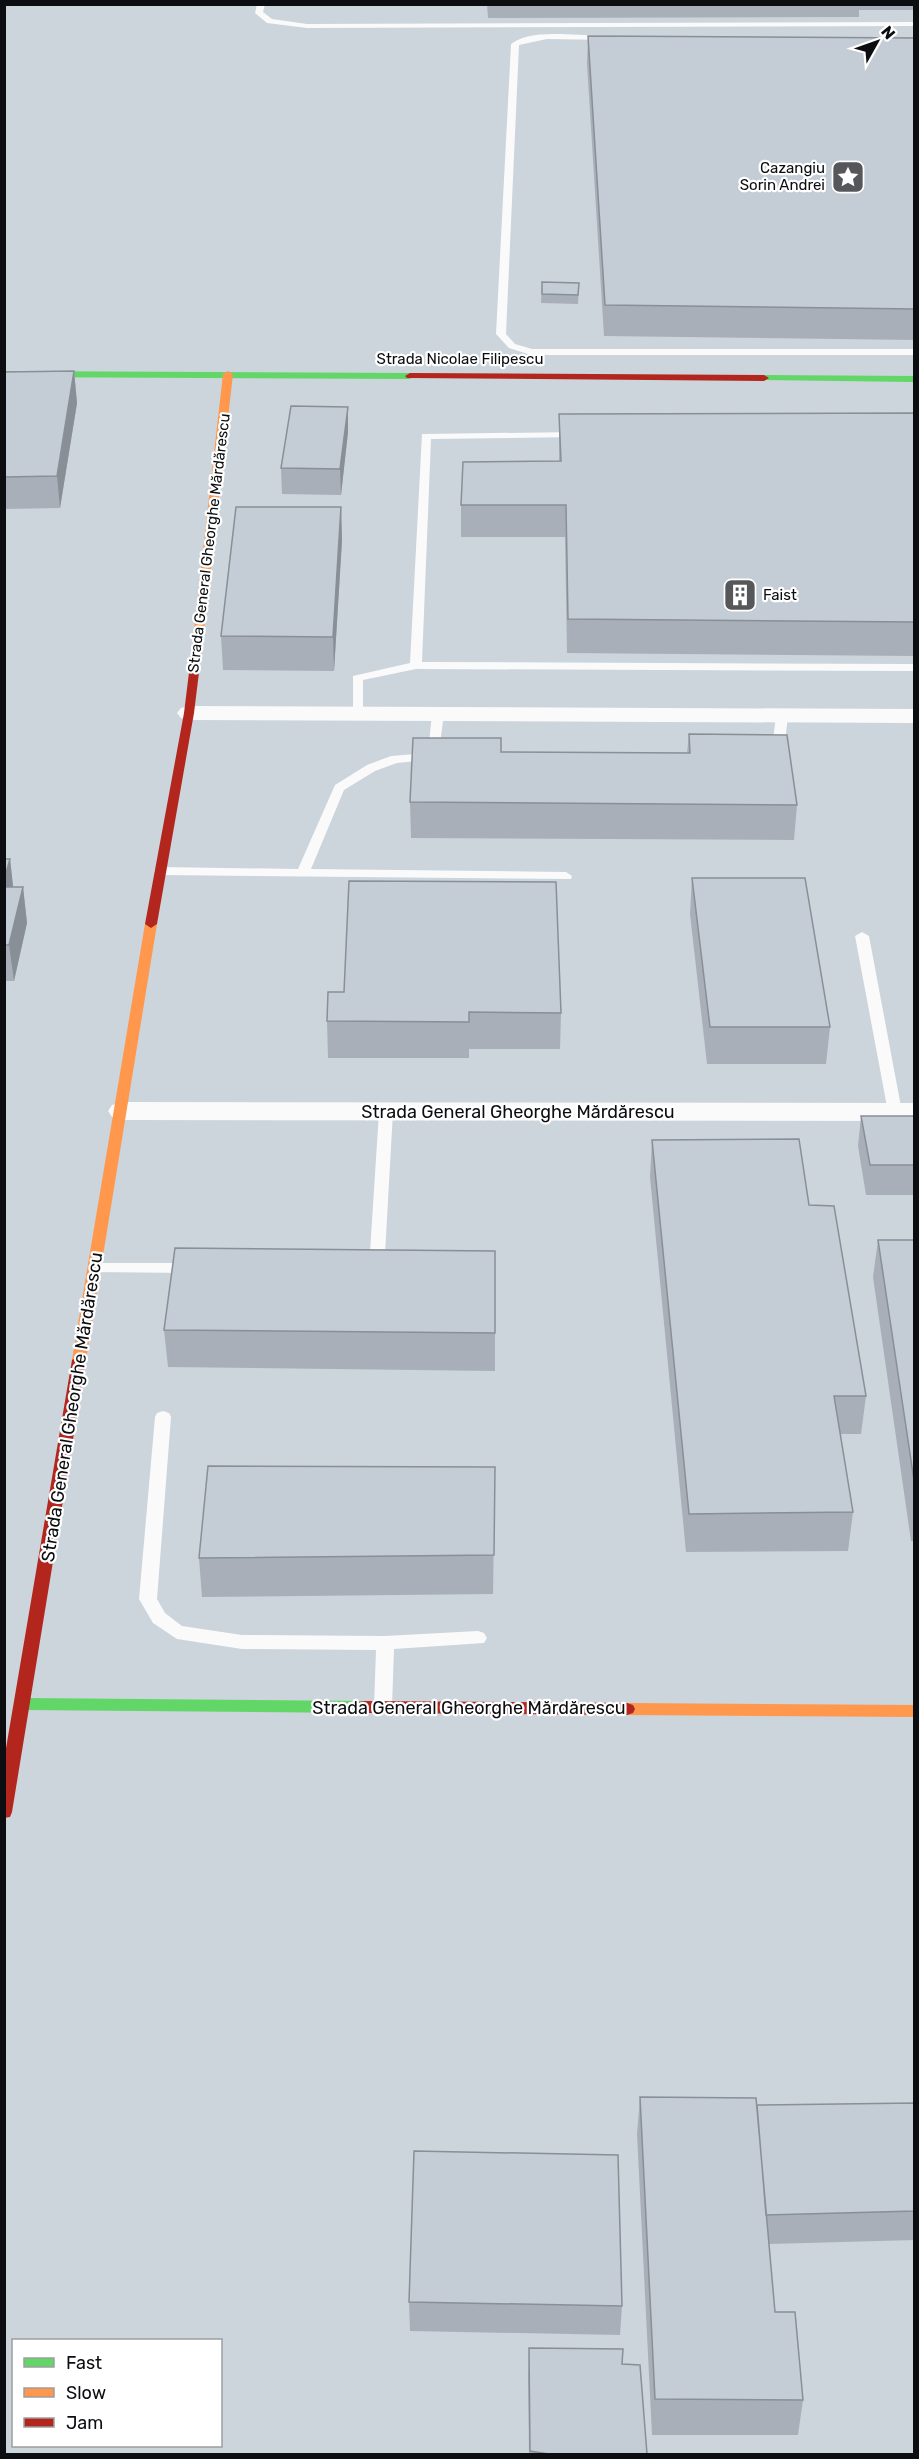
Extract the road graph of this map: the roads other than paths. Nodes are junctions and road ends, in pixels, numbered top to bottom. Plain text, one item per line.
1 (261, 4) edge
2 (915, 24) edge
3 (618, 38) edge
4 (915, 352) edge
5 (4, 374) edge
6 (228, 374) junction
7 (915, 379) edge
8 (591, 435) edge
9 (416, 666) junction
10 (915, 668) edge
11 (189, 712) junction
12 (357, 714) junction
13 (438, 714) junction
14 (782, 716) junction
15 (915, 716) edge
16 (757, 753) edge
17 (160, 871) junction
18 (304, 871) junction
19 (566, 876) dead end
20 (862, 936) dead end
21 (122, 1111) junction
22 (386, 1112) junction
23 (905, 1112) edge
24 (95, 1268) junction
25 (212, 1268) edge
26 (352, 1269) edge
27 (163, 1417) dead end
28 (478, 1638) dead end
29 (385, 1643) junction
30 (23, 1704) junction
31 (383, 1707) junction
32 (915, 1711) edge
33 (4, 1812) edge

1 - 2 lane
3 - 4 lane
5 - 6 street, Strada Nicolae Filipescu
6 - 7 street, Strada Nicolae Filipescu
6 - 11 street, Strada General Gheorghe Mărdărescu
8 - 9 lane
9 - 10 lane
9 - 12 lane
11 - 12 street
11 - 17 street, Strada General Gheorghe Mărdărescu
12 - 13 street
13 - 14 street
13 - 18 lane
14 - 15 street
14 - 16 lane
17 - 18 lane
17 - 21 street, Strada General Gheorghe Mărdărescu
18 - 19 lane
20 - 23 lane
21 - 22 street, Strada General Gheorghe Mărdărescu
21 - 24 street, Strada General Gheorghe Mărdărescu
22 - 23 street, Strada General Gheorghe Mărdărescu
22 - 26 lane
24 - 25 lane
24 - 30 street, Strada General Gheorghe Mărdărescu
27 - 29 lane
28 - 29 lane
29 - 31 lane
30 - 31 street, Strada General Gheorghe Mărdărescu
30 - 33 street, Strada General Gheorghe Mărdărescu
31 - 32 street, Strada General Gheorghe Mărdărescu

